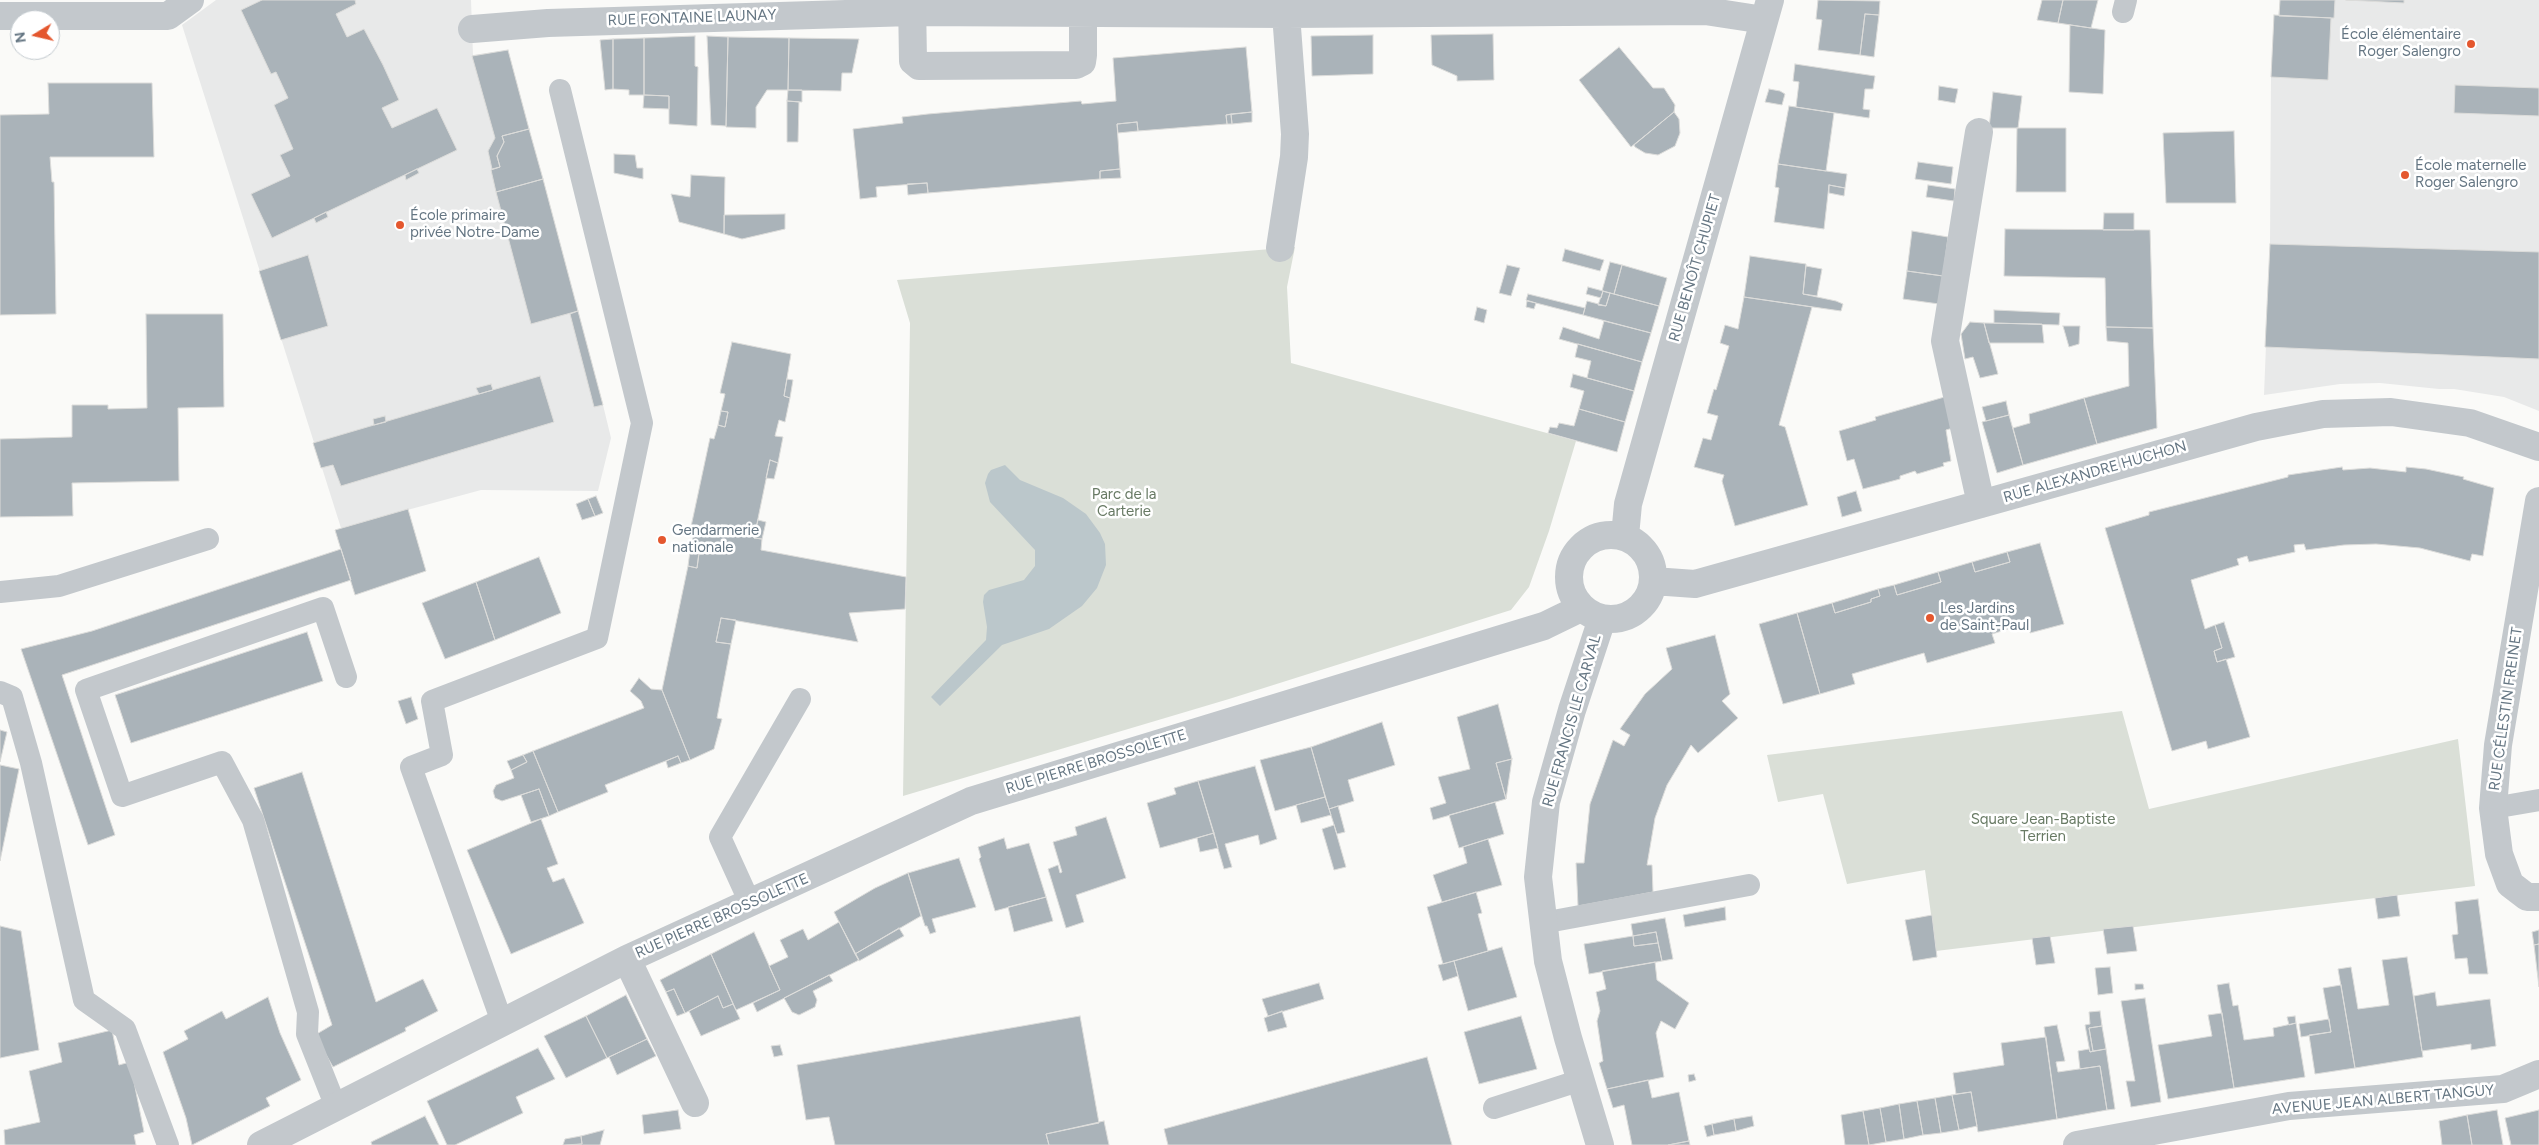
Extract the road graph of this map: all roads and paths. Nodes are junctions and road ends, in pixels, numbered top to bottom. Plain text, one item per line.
1 (190, 0) edge
2 (912, 6) edge
3 (1767, 10) edge
4 (1083, 13) junction
5 (1286, 14) junction
6 (0, 16) edge
7 (472, 29) dead end
8 (560, 90) dead end
9 (1979, 132) dead end
10 (1280, 248) dead end
11 (2539, 448) edge
12 (2539, 501) edge
13 (1981, 504) junction
14 (1624, 536) junction
15 (208, 540) dead end
16 (1653, 582) junction
17 (0, 592) edge
18 (1592, 613) junction
19 (346, 677) dead end
20 (0, 692) edge
21 (800, 699) dead end
22 (2539, 800) edge
23 (2493, 808) junction
24 (1750, 885) dead end
25 (2539, 897) edge
26 (750, 903) junction
27 (1542, 923) junction
28 (627, 959) junction
29 (502, 1022) junction
30 (2539, 1074) edge
31 (1580, 1080) junction
32 (695, 1103) dead end
33 (336, 1107) junction
34 (1494, 1108) dead end
35 (168, 1145) edge
36 (261, 1145) edge
37 (1600, 1145) edge
38 (2077, 1145) edge

1 - 6 street
2 - 4 street, RUE FONTAINE LAUNAY
2 - 4 street
2 - 7 street, RUE FONTAINE LAUNAY
3 - 5 street, RUE FONTAINE LAUNAY
3 - 14 street, RUE BENOÎT CHUPIET
4 - 5 street, RUE FONTAINE LAUNAY
5 - 10 street
8 - 29 lane
9 - 13 street
11 - 13 street, RUE ALEXANDRE HUCHON
12 - 23 street, RUE CÉLESTIN FREINET
13 - 16 street, RUE ALEXANDRE HUCHON
14 - 16 street
14 - 18 street
15 - 17 lane
16 - 18 street
18 - 26 street, RUE PIERRE BROSSOLETTE
18 - 27 street, RUE FRANCIS LE CARVAL
19 - 33 lane
20 - 35 lane
21 - 26 lane
22 - 23 lane
23 - 25 street, RUE CÉLESTIN FREINET
24 - 27 lane
26 - 28 street, RUE PIERRE BROSSOLETTE
27 - 31 street, RUE FRANCIS LE CARVAL
28 - 29 street, RUE PIERRE BROSSOLETTE
28 - 32 street, RUE PIERRE BROSSOLETTE
29 - 33 street, RUE PIERRE BROSSOLETTE
30 - 38 street, AVENUE JEAN ALBERT TANGUY
31 - 34 lane
31 - 37 street, RUE FRANCIS LE CARVAL
33 - 36 street, RUE PIERRE BROSSOLETTE

